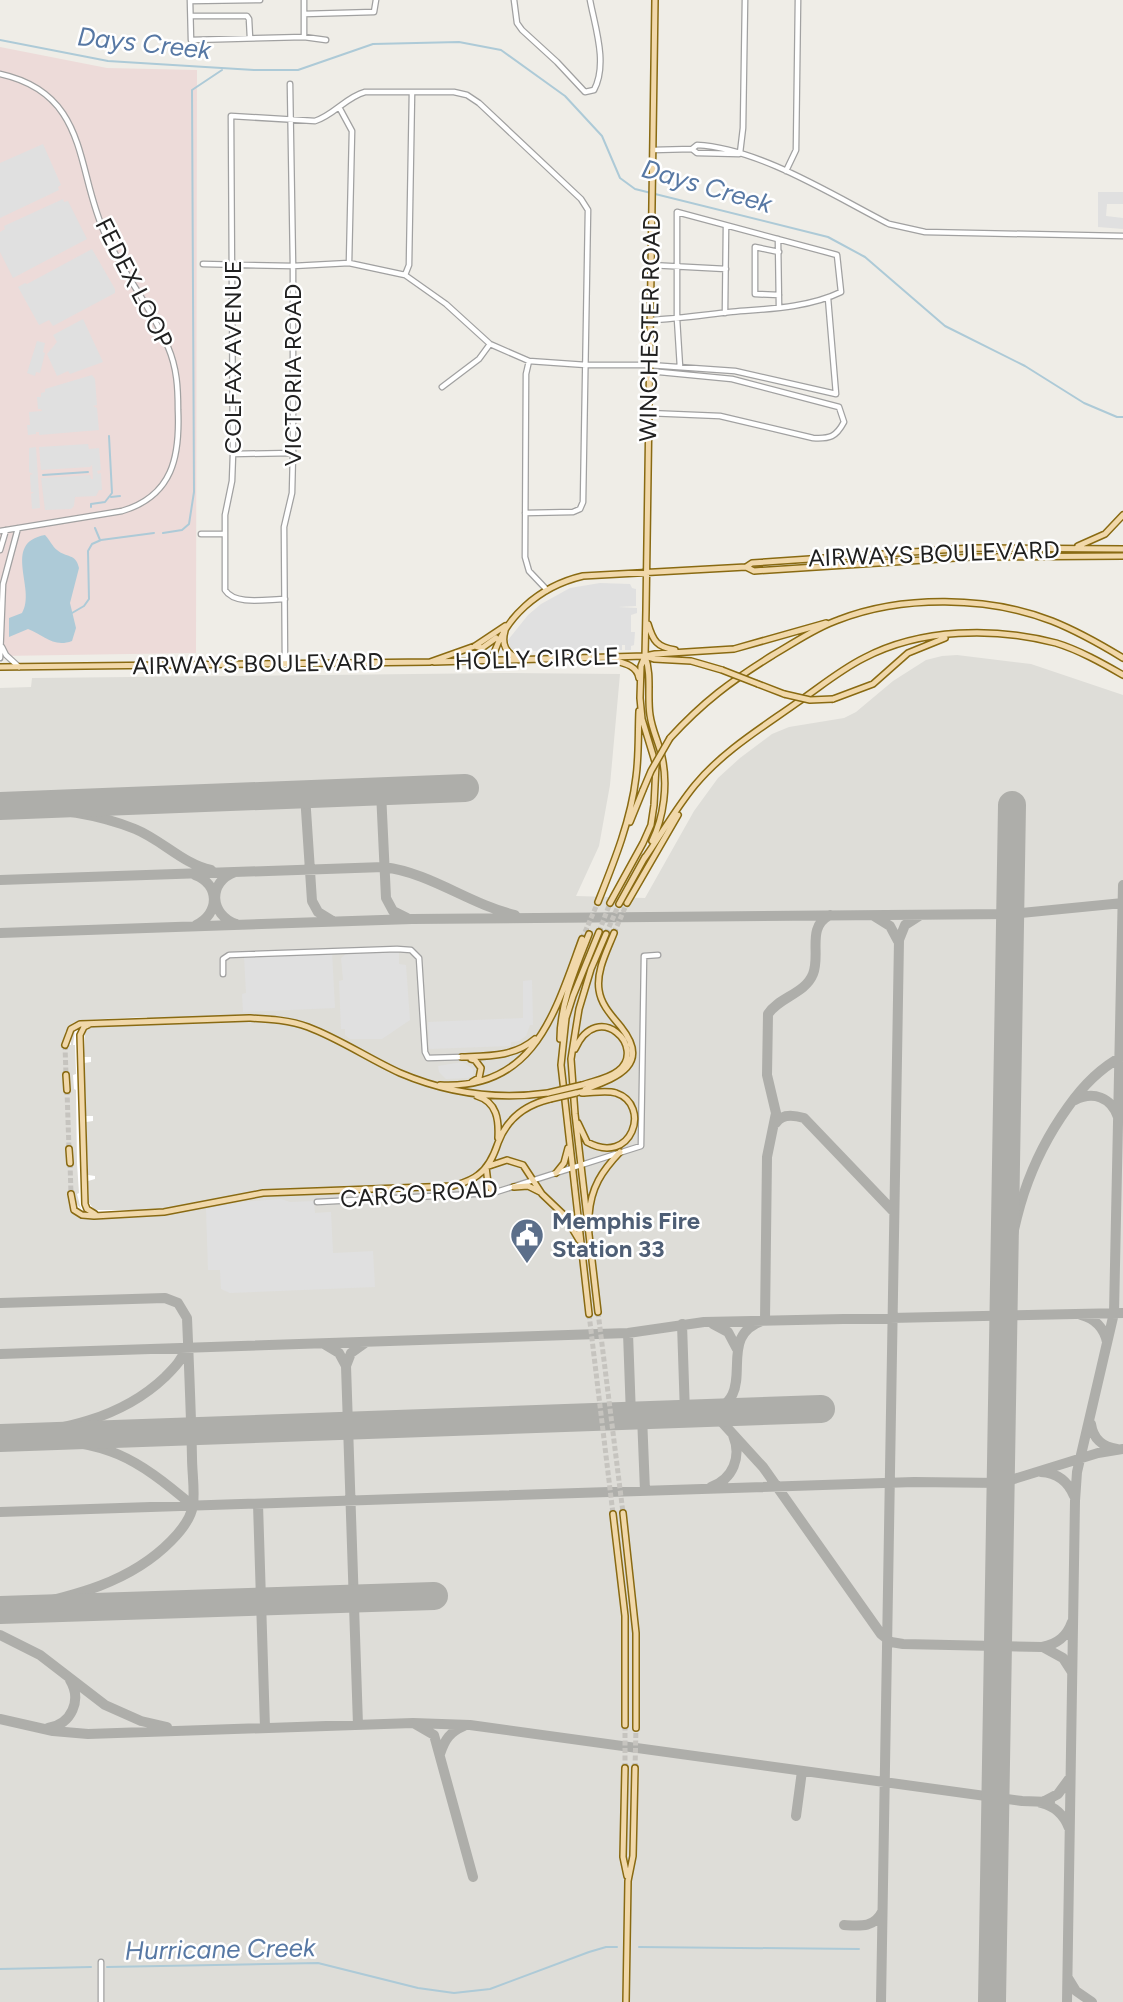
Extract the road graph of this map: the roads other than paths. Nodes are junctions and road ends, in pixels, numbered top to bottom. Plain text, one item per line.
1 (190, 0) edge
2 (260, 0) edge
3 (304, 0) edge
4 (376, 0) edge
5 (514, 0) edge
6 (590, 0) edge
7 (655, 0) edge
8 (745, 0) edge
9 (799, 0) edge
10 (304, 14) junction
11 (191, 16) junction
12 (304, 37) junction
13 (250, 38) junction
14 (326, 40) dead end
15 (0, 74) edge
16 (290, 84) dead end
17 (412, 92) junction
18 (339, 107) junction
19 (291, 119) junction
20 (653, 150) junction
21 (740, 154) junction
22 (786, 171) junction
23 (726, 227) junction
24 (1123, 236) edge
25 (778, 239) junction
26 (779, 252) junction
27 (349, 263) junction
28 (203, 264) dead end
29 (234, 265) junction
30 (650, 265) junction
31 (293, 266) junction
32 (677, 266) junction
33 (726, 269) junction
34 (405, 275) junction
35 (779, 295) junction
36 (828, 298) junction
37 (779, 307) junction
38 (725, 313) junction
39 (677, 319) junction
40 (650, 320) junction
41 (490, 344) junction
42 (529, 361) junction
43 (586, 365) junction
44 (680, 367) junction
45 (649, 368) junction
46 (442, 387) dead end
47 (648, 414) junction
48 (293, 453) junction
49 (233, 454) junction
50 (525, 513) junction
51 (1123, 515) edge
52 (18, 528) junction
53 (3, 530) edge
54 (201, 534) dead end
55 (225, 534) junction
56 (1073, 548) junction
57 (1123, 549) edge
58 (0, 550) edge
59 (1123, 556) edge
60 (746, 567) junction
61 (646, 573) junction
62 (547, 590) junction
63 (285, 599) junction
64 (1, 602) edge
65 (646, 618) junction
66 (839, 620) junction
67 (507, 625) junction
68 (954, 634) junction
69 (500, 635) junction
70 (475, 646) junction
71 (2, 647) junction
72 (699, 652) junction
73 (645, 656) junction
74 (0, 658) edge
75 (602, 658) junction
76 (1123, 658) edge
77 (523, 660) junction
78 (492, 661) junction
79 (430, 662) junction
80 (285, 665) junction
81 (0, 667) edge
82 (20, 667) junction
83 (1123, 675) edge
84 (640, 681) junction
85 (640, 698) junction
86 (687, 797) junction
87 (618, 851) junction
88 (644, 859) junction
89 (598, 902) tunnel mouth
90 (610, 903) tunnel mouth
91 (627, 903) tunnel mouth
92 (619, 904) tunnel mouth
93 (599, 932) tunnel mouth
94 (614, 933) tunnel mouth
95 (589, 934) tunnel mouth
96 (606, 934) tunnel mouth
97 (582, 939) tunnel mouth
98 (658, 955) dead end
99 (223, 974) dead end
100 (93, 1023) junction
101 (542, 1033) junction
102 (65, 1045) dead end
103 (463, 1057) junction
104 (571, 1059) junction
105 (561, 1065) junction
106 (66, 1075) tunnel mouth
107 (433, 1084) junction
108 (463, 1085) junction
109 (67, 1090) tunnel mouth
110 (469, 1093) junction
111 (576, 1093) junction
112 (549, 1096) junction
113 (575, 1114) junction
114 (569, 1141) junction
115 (498, 1142) junction
116 (69, 1149) tunnel mouth
117 (620, 1152) junction
118 (70, 1163) tunnel mouth
119 (580, 1165) junction
120 (486, 1167) junction
121 (573, 1167) junction
122 (556, 1173) junction
123 (533, 1181) junction
124 (514, 1187) junction
125 (493, 1193) junction
126 (71, 1194) tunnel mouth
127 (542, 1194) junction
128 (317, 1202) dead end
129 (97, 1215) junction
130 (587, 1232) junction
131 (581, 1245) junction
132 (598, 1312) tunnel mouth
133 (589, 1314) tunnel mouth
134 (623, 1513) tunnel mouth
135 (613, 1514) tunnel mouth
136 (625, 1725) tunnel mouth
137 (636, 1728) tunnel mouth
138 (625, 1768) tunnel mouth
139 (635, 1768) tunnel mouth
140 (628, 1881) junction
141 (101, 1962) dead end
142 (101, 2002) edge
143 (626, 2002) edge

1 - 2 street
1 - 11 street
3 - 10 street
4 - 10 street
5 - 6 street
7 - 20 main road, WINCHESTER ROAD
8 - 21 street
9 - 22 street
10 - 12 street
11 - 13 street
11 - 13 street
12 - 13 street
12 - 14 street
15 - 52 street, FEDEX LOOP
16 - 19 street, VICTORIA ROAD
17 - 18 street
17 - 34 street
17 - 43 street
18 - 19 street
18 - 27 street
19 - 29 street, COLFAX AVENUE
19 - 31 street, VICTORIA ROAD
20 - 21 street
20 - 30 main road, WINCHESTER ROAD
21 - 22 street
22 - 24 street
23 - 25 street
23 - 32 street
23 - 33 street
25 - 26 street
25 - 36 street
26 - 35 street
26 - 35 street
27 - 31 street
27 - 34 street
28 - 29 street
29 - 31 street
29 - 49 street, COLFAX AVENUE
30 - 32 street
30 - 40 main road, WINCHESTER ROAD
31 - 48 street, VICTORIA ROAD
32 - 33 street
32 - 39 street
33 - 38 street
34 - 41 street
35 - 37 street
36 - 37 street
36 - 44 street
37 - 38 street
38 - 39 street
39 - 40 street
39 - 44 street
40 - 45 main road, WINCHESTER ROAD
41 - 42 street
41 - 46 street
42 - 43 street
42 - 50 street
43 - 45 street
43 - 50 street
44 - 45 street
45 - 47 main road, WINCHESTER ROAD
45 - 47 street
47 - 61 main road, WINCHESTER ROAD
48 - 49 street
48 - 63 street, VICTORIA ROAD
49 - 55 street, COLFAX AVENUE
50 - 62 street
51 - 56 main road
52 - 53 street, FEDEX LOOP
52 - 64 street
53 - 58 street
54 - 55 street
55 - 63 street, COLFAX AVENUE
56 - 57 main road, AIRWAYS BOULEVARD
56 - 60 main road, AIRWAYS BOULEVARD
59 - 60 main road, AIRWAYS BOULEVARD
60 - 61 main road, AIRWAYS BOULEVARD
61 - 62 main road, AIRWAYS BOULEVARD
61 - 65 main road, WINCHESTER ROAD
62 - 67 main road, AIRWAYS BOULEVARD
63 - 80 street, VICTORIA ROAD
64 - 71 street
65 - 72 main road
65 - 73 main road, WINCHESTER ROAD
66 - 72 main road
66 - 76 main road
66 - 87 main road, bridge
67 - 69 main road, AIRWAYS BOULEVARD
67 - 70 main road, AIRWAYS BOULEVARD
67 - 77 main road
68 - 73 main road, bridge
68 - 83 main road
68 - 86 main road
69 - 70 main road
69 - 78 main road, AIRWAYS BOULEVARD
70 - 79 main road, AIRWAYS BOULEVARD
71 - 74 street
71 - 82 street
72 - 73 main road
73 - 75 main road, HOLLY CIRCLE
73 - 84 main road, WINCHESTER ROAD
73 - 88 main road, WINCHESTER ROAD
75 - 77 main road, HOLLY CIRCLE
75 - 84 main road
77 - 78 main road, HOLLY CIRCLE
78 - 79 main road, HOLLY CIRCLE
79 - 80 main road, AIRWAYS BOULEVARD
80 - 82 main road, AIRWAYS BOULEVARD
81 - 82 main road, AIRWAYS BOULEVARD
84 - 85 main road, WINCHESTER ROAD
85 - 87 main road
85 - 90 main road, WINCHESTER ROAD
86 - 88 main road
86 - 91 main road
87 - 89 main road
88 - 92 main road, WINCHESTER ROAD
93 - 105 main road
94 - 111 main road
95 - 105 main road
96 - 104 main road
97 - 101 main road
98 - 117 street, CARGO ROAD
99 - 103 street
100 - 102 main road
100 - 107 main road
100 - 129 main road
101 - 103 main road
101 - 108 main road
103 - 108 main road
104 - 112 main road, bridge
104 - 113 main road
105 - 114 main road
106 - 109 main road
107 - 108 main road
107 - 110 main road
110 - 112 main road
110 - 115 main road
111 - 112 main road, bridge
111 - 113 main road
112 - 115 main road
113 - 119 main road
114 - 121 main road
114 - 122 main road
115 - 120 main road
116 - 118 main road
117 - 119 street, CARGO ROAD
117 - 130 main road
119 - 121 street, CARGO ROAD
119 - 130 main road
120 - 123 main road
120 - 125 main road
120 - 129 main road
121 - 122 street, CARGO ROAD
121 - 131 main road
122 - 123 street, CARGO ROAD
123 - 124 street, CARGO ROAD
123 - 127 main road
124 - 125 street, CARGO ROAD
124 - 127 main road
125 - 128 street, CARGO ROAD
126 - 129 main road
127 - 131 main road
130 - 132 main road
131 - 133 main road
134 - 137 main road
135 - 136 main road
138 - 140 main road
139 - 140 main road
140 - 143 main road
141 - 142 street

